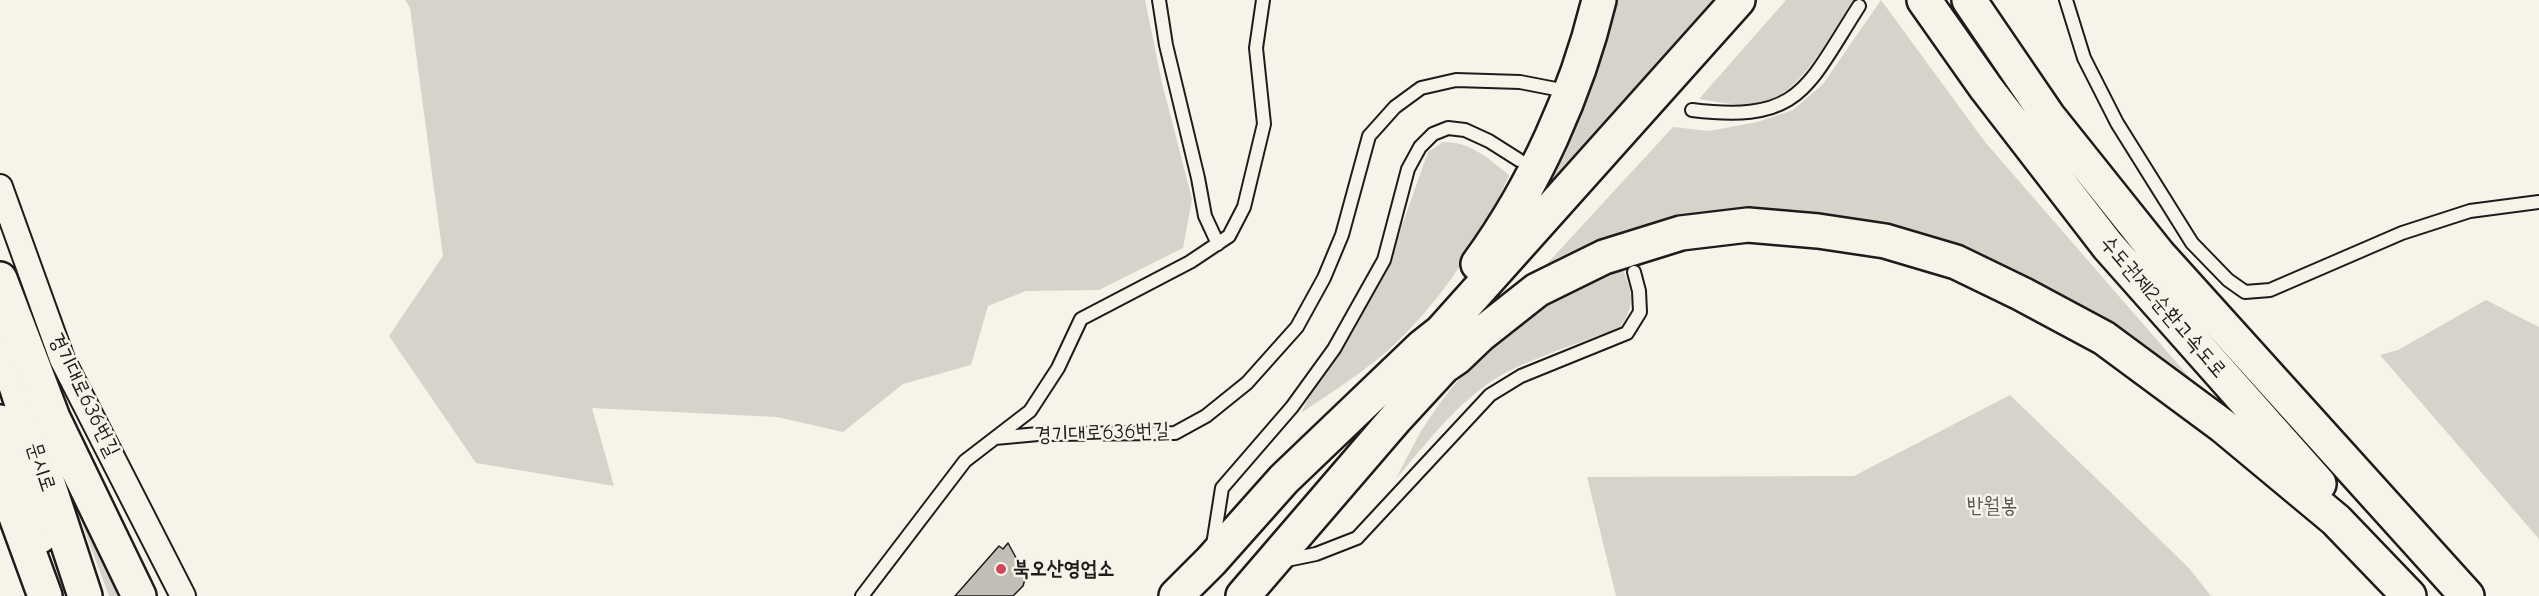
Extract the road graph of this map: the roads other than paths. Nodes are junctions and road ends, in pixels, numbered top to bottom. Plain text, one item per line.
1 (1159, 0) edge
2 (1263, 0) edge
3 (1599, 0) edge
4 (1738, 0) edge
5 (1764, 0) edge
6 (1924, 0) edge
7 (1969, 0) edge
8 (2066, 0) edge
9 (1859, 6) dead end
10 (1556, 89) dead end
11 (1692, 110) dead end
12 (1519, 160) dead end
13 (0, 188) edge
14 (2539, 202) edge
15 (1218, 244) junction
16 (1634, 272) dead end
17 (0, 279) edge
18 (0, 337) edge
19 (1432, 357) junction
20 (0, 422) edge
21 (994, 438) junction
22 (0, 473) edge
23 (1211, 561) junction
24 (1269, 564) junction
25 (45, 596) edge
26 (60, 596) edge
27 (85, 596) edge
28 (139, 596) edge
29 (183, 596) edge
30 (862, 596) edge
31 (1176, 596) edge
32 (1243, 596) edge
33 (2409, 596) edge
34 (2425, 596) edge
35 (2467, 596) edge

1 - 15 lane
2 - 15 lane, 경기대로636번길
3 - 19 main road
4 - 19 main road
5 - 19 main road
6 - 34 main road, 수도권제2순환고속도로
7 - 35 main road, 수도권제2순환고속도로
8 - 14 lane
9 - 11 lane
10 - 21 lane, 경기대로636번길
12 - 23 lane
13 - 29 street, 경기대로636번길
15 - 21 lane, 경기대로636번길
16 - 24 lane
17 - 28 main road
18 - 27 main road, 문시로
19 - 23 main road
19 - 24 main road
19 - 33 main road
20 - 26 main road, 문시로
21 - 30 lane, 경기대로636번길
22 - 25 main road
23 - 31 main road
24 - 32 main road

